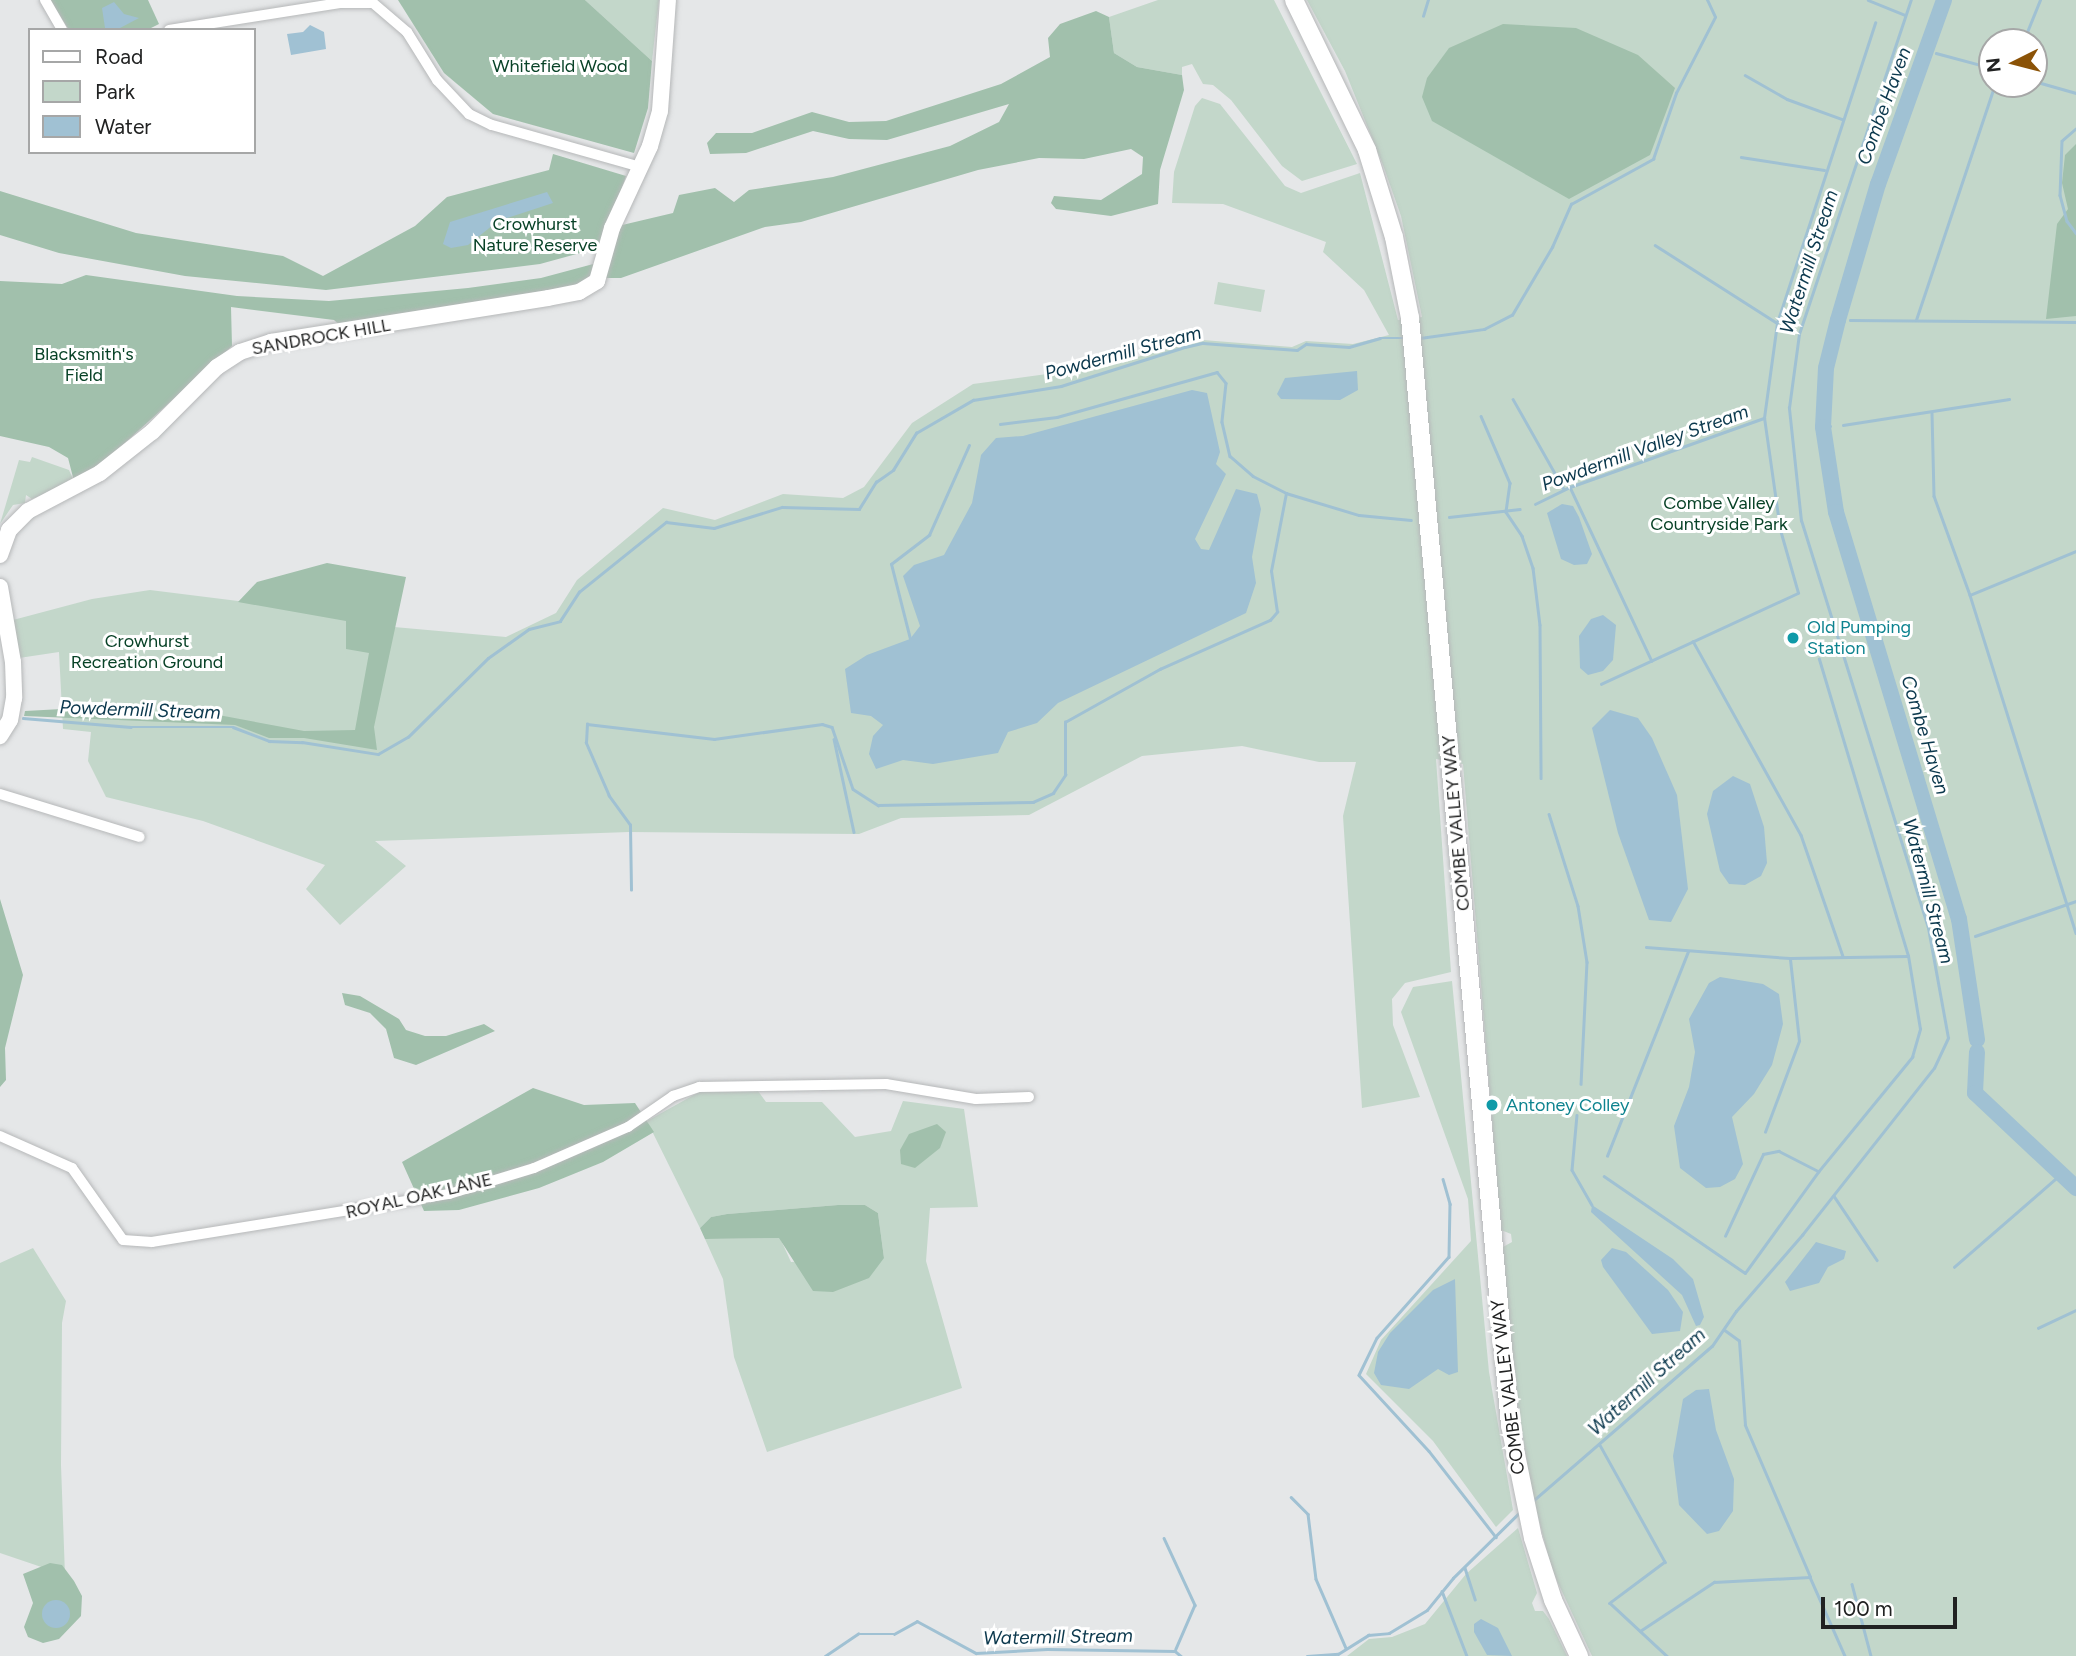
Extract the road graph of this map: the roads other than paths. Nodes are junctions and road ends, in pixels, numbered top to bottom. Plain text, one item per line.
1 (45, 0) edge
2 (668, 0) edge
3 (1294, 0) edge
4 (61, 28) edge
5 (182, 28) edge
6 (640, 167) junction
7 (1, 545) edge
8 (0, 587) edge
9 (0, 736) edge
10 (0, 794) edge
11 (140, 836) dead end
12 (1029, 1097) dead end
13 (0, 1136) edge
14 (1578, 1656) edge

1 - 4 street
2 - 6 street, SANDROCK HILL
3 - 14 main road, COMBE VALLEY WAY
5 - 6 street
6 - 7 street, SANDROCK HILL
8 - 9 street
10 - 11 street
12 - 13 street, ROYAL OAK LANE

